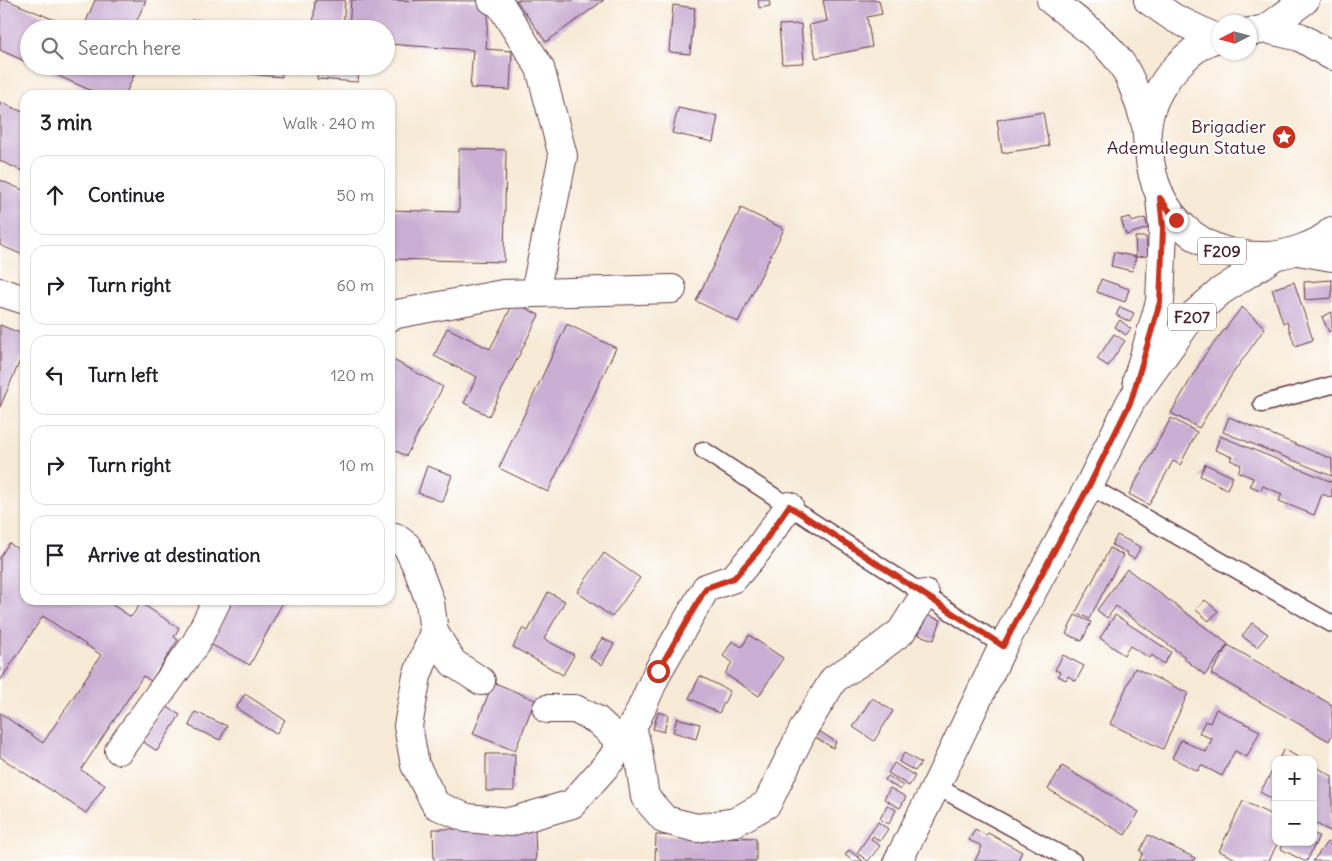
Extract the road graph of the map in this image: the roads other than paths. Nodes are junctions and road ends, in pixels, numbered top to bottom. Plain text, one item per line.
1 (492, 0) edge
2 (1051, 0) edge
3 (1148, 0) edge
4 (1305, 0) edge
5 (1258, 31) edge
6 (1212, 35) edge
7 (1212, 41) edge
8 (1332, 56) edge
9 (1147, 129) junction
10 (1160, 198) junction
11 (1332, 231) edge
12 (1286, 253) junction
13 (1332, 258) edge
14 (672, 289) dead end
15 (0, 292) edge
16 (538, 293) junction
17 (20, 298) edge
18 (395, 315) edge
19 (1332, 385) edge
20 (1131, 401) junction
21 (1262, 404) dead end
22 (704, 450) dead end
23 (1089, 486) junction
24 (789, 506) junction
25 (395, 537) edge
26 (924, 594) junction
27 (215, 605) edge
28 (1332, 624) edge
29 (434, 632) junction
30 (1003, 646) junction
31 (481, 682) dead end
32 (547, 709) dead end
33 (627, 735) junction
34 (118, 750) dead end
35 (936, 786) junction
36 (898, 861) edge
37 (1073, 861) edge

1 - 16 street
2 - 9 street, F209
3 - 6 street, F209
4 - 5 street
5 - 8 street
7 - 9 street, F209
9 - 10 street, F209
10 - 12 street, F209
10 - 20 street, F207
11 - 12 street, F209
12 - 13 street, F209
12 - 20 street, F207
14 - 16 street
15 - 17 street
16 - 18 street
19 - 21 lane
20 - 23 street, F207
22 - 24 lane
23 - 28 lane
23 - 30 street, F207
24 - 26 lane
24 - 33 street
25 - 29 street
26 - 30 lane
26 - 33 street
27 - 34 street
29 - 31 street
29 - 33 street
30 - 35 street, F207
32 - 33 street
35 - 36 street, F207
35 - 37 lane

